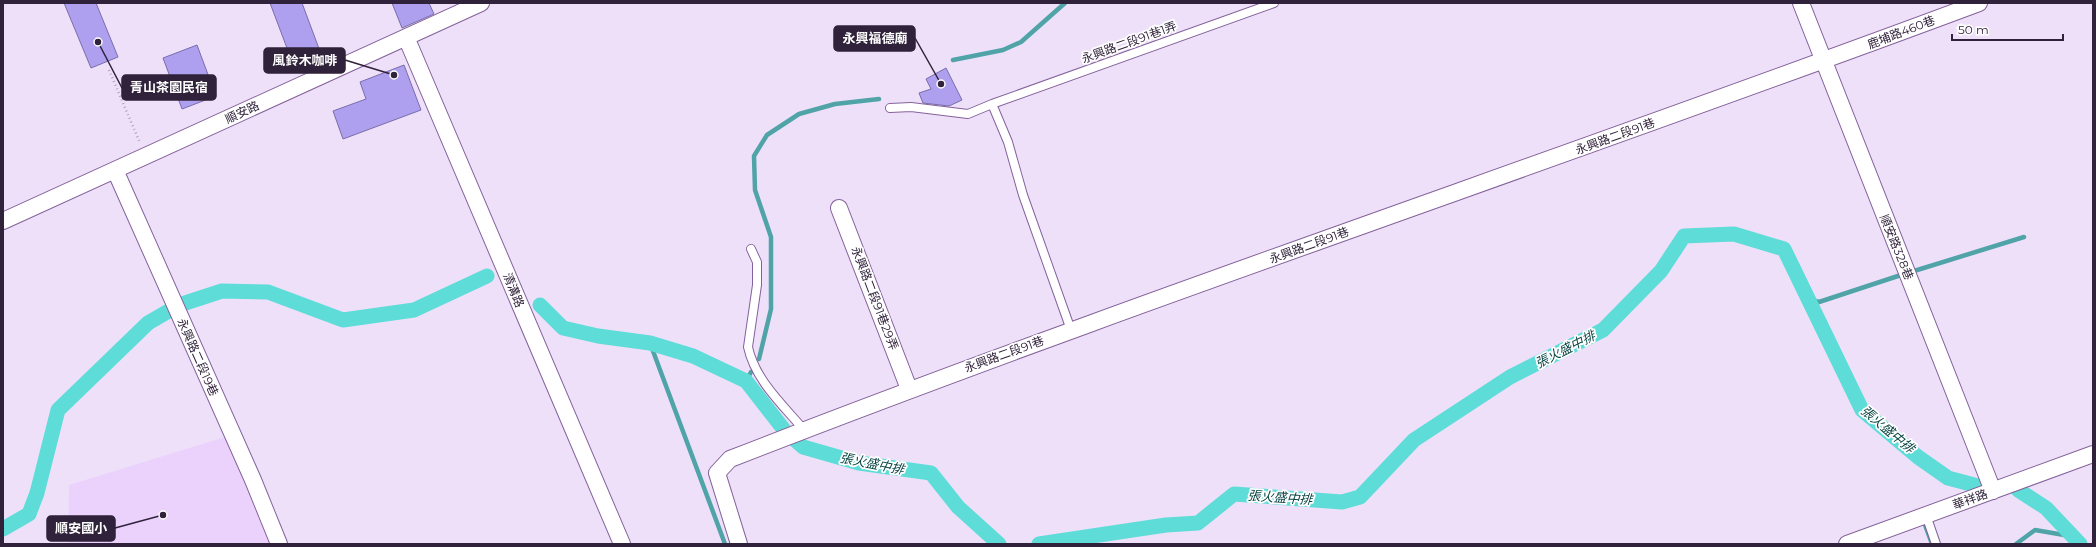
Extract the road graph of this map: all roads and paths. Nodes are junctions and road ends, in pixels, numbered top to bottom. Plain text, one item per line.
1 (481, 3) edge
2 (1274, 3) edge
3 (1801, 3) edge
4 (1979, 3) edge
5 (406, 37) junction
6 (1823, 61) junction
7 (109, 70) dead end
8 (992, 104) junction
9 (890, 108) dead end
10 (145, 156) junction
11 (115, 170) junction
12 (840, 208) dead end
13 (3, 222) edge
14 (750, 249) dead end
15 (1071, 330) junction
16 (909, 389) junction
17 (795, 434) junction
18 (2093, 454) edge
19 (1993, 491) junction
20 (1926, 515) junction
21 (279, 544) edge
22 (622, 544) edge
23 (739, 544) edge
24 (1847, 544) edge
25 (1936, 544) edge

1 - 5 street, 順安路
2 - 8 lane, 永興路二段91巷1弄
3 - 6 street, 順安路328巷
4 - 6 street, 鹿埔路460巷
5 - 10 street, 順安路
5 - 22 street, 清溝路
6 - 15 street, 永興路二段91巷
6 - 19 street, 順安路328巷
7 - 10 path
8 - 9 lane, 永興路二段91巷1弄
8 - 15 lane
10 - 11 street, 順安路
11 - 13 street, 順安路
11 - 21 street, 永興路二段19巷
12 - 16 street, 永興路二段91巷29弄
14 - 17 lane
15 - 16 street, 永興路二段91巷
16 - 17 street, 永興路二段91巷
17 - 23 street, 永興路二段91巷
18 - 19 street, 華祥路
19 - 20 street, 華祥路
20 - 24 street, 華祥路
20 - 25 lane

